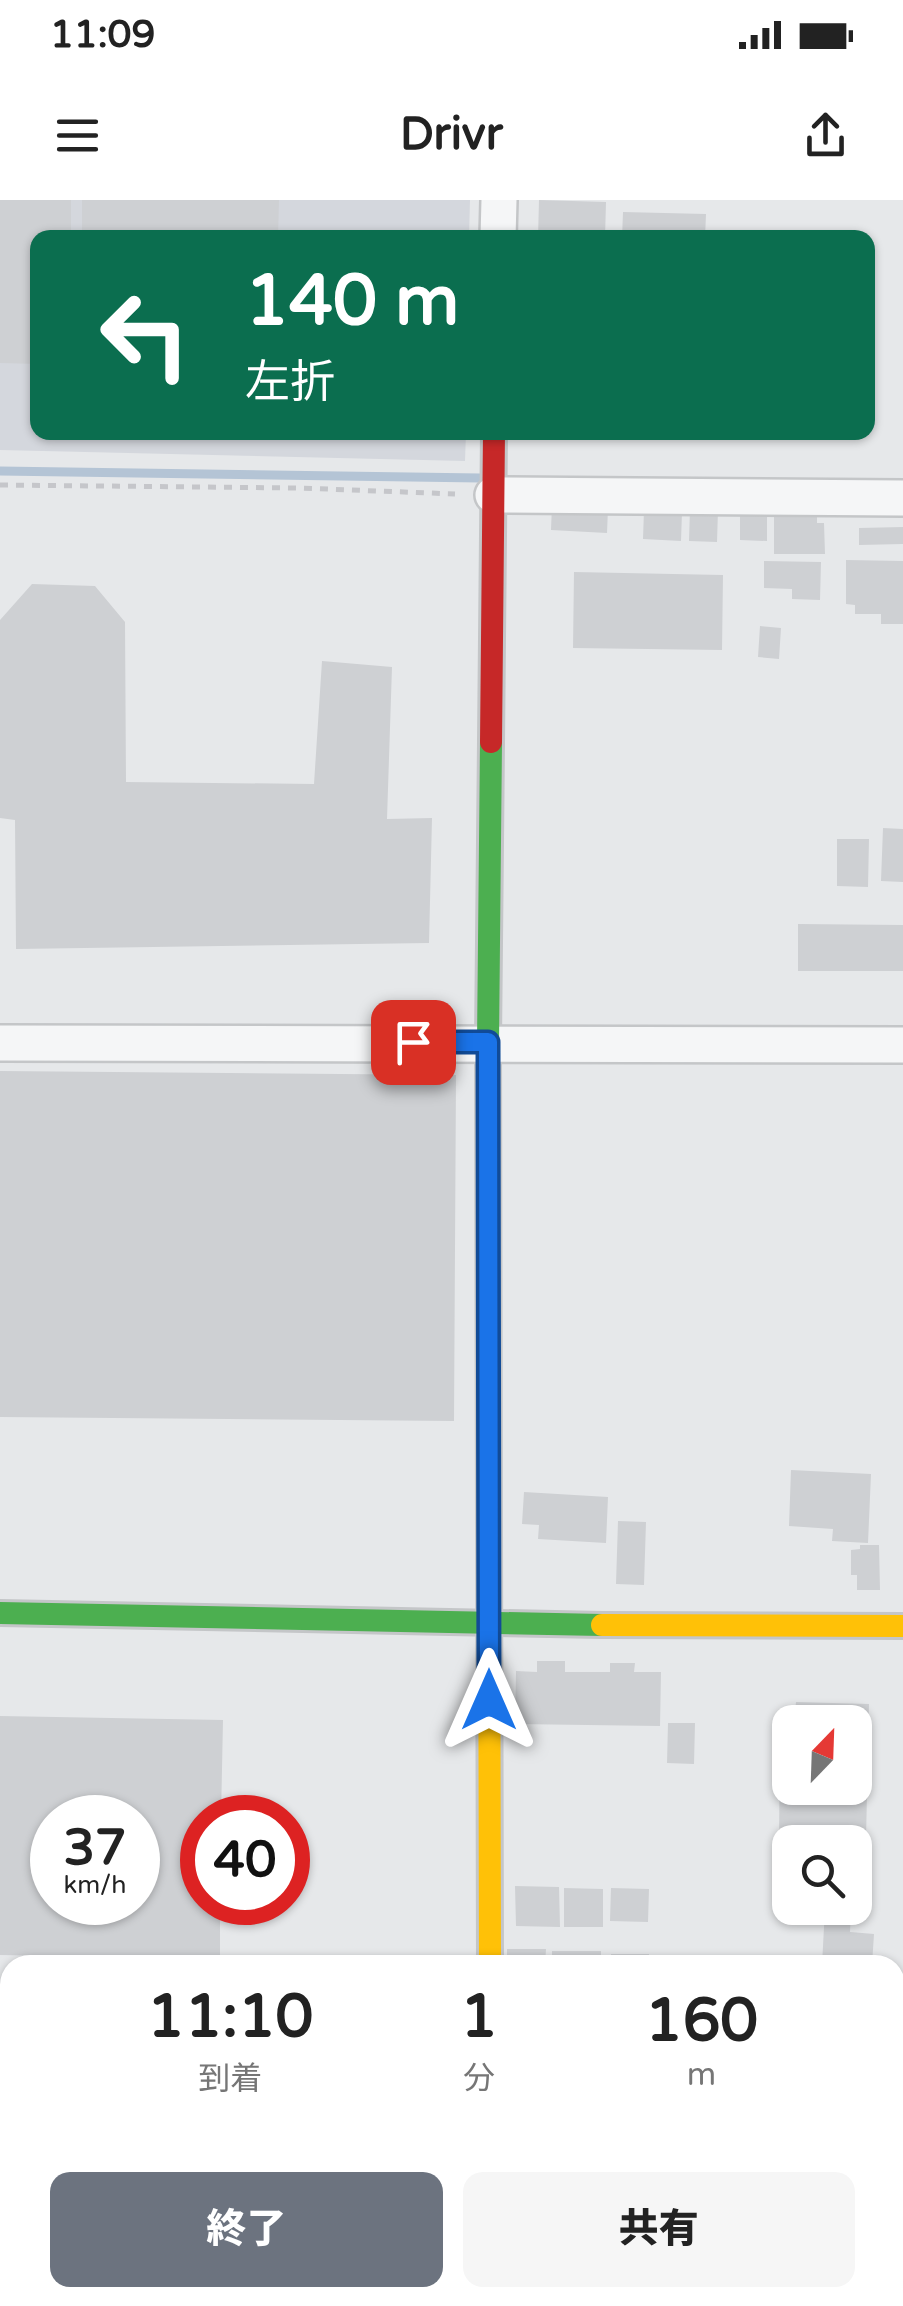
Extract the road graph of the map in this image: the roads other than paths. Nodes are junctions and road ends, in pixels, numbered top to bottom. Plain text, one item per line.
1 (499, 200) edge
2 (498, 230) edge
3 (494, 440) edge
4 (493, 495) junction
5 (903, 498) edge
6 (488, 1042) junction
7 (0, 1043) edge
8 (903, 1045) edge
9 (0, 1613) edge
10 (488, 1624) junction
11 (903, 1626) edge
12 (490, 1955) edge

1 - 2 street
3 - 4 street
4 - 5 street
4 - 6 street
6 - 7 street
6 - 8 street
6 - 10 street
9 - 10 street
10 - 11 street
10 - 12 street

